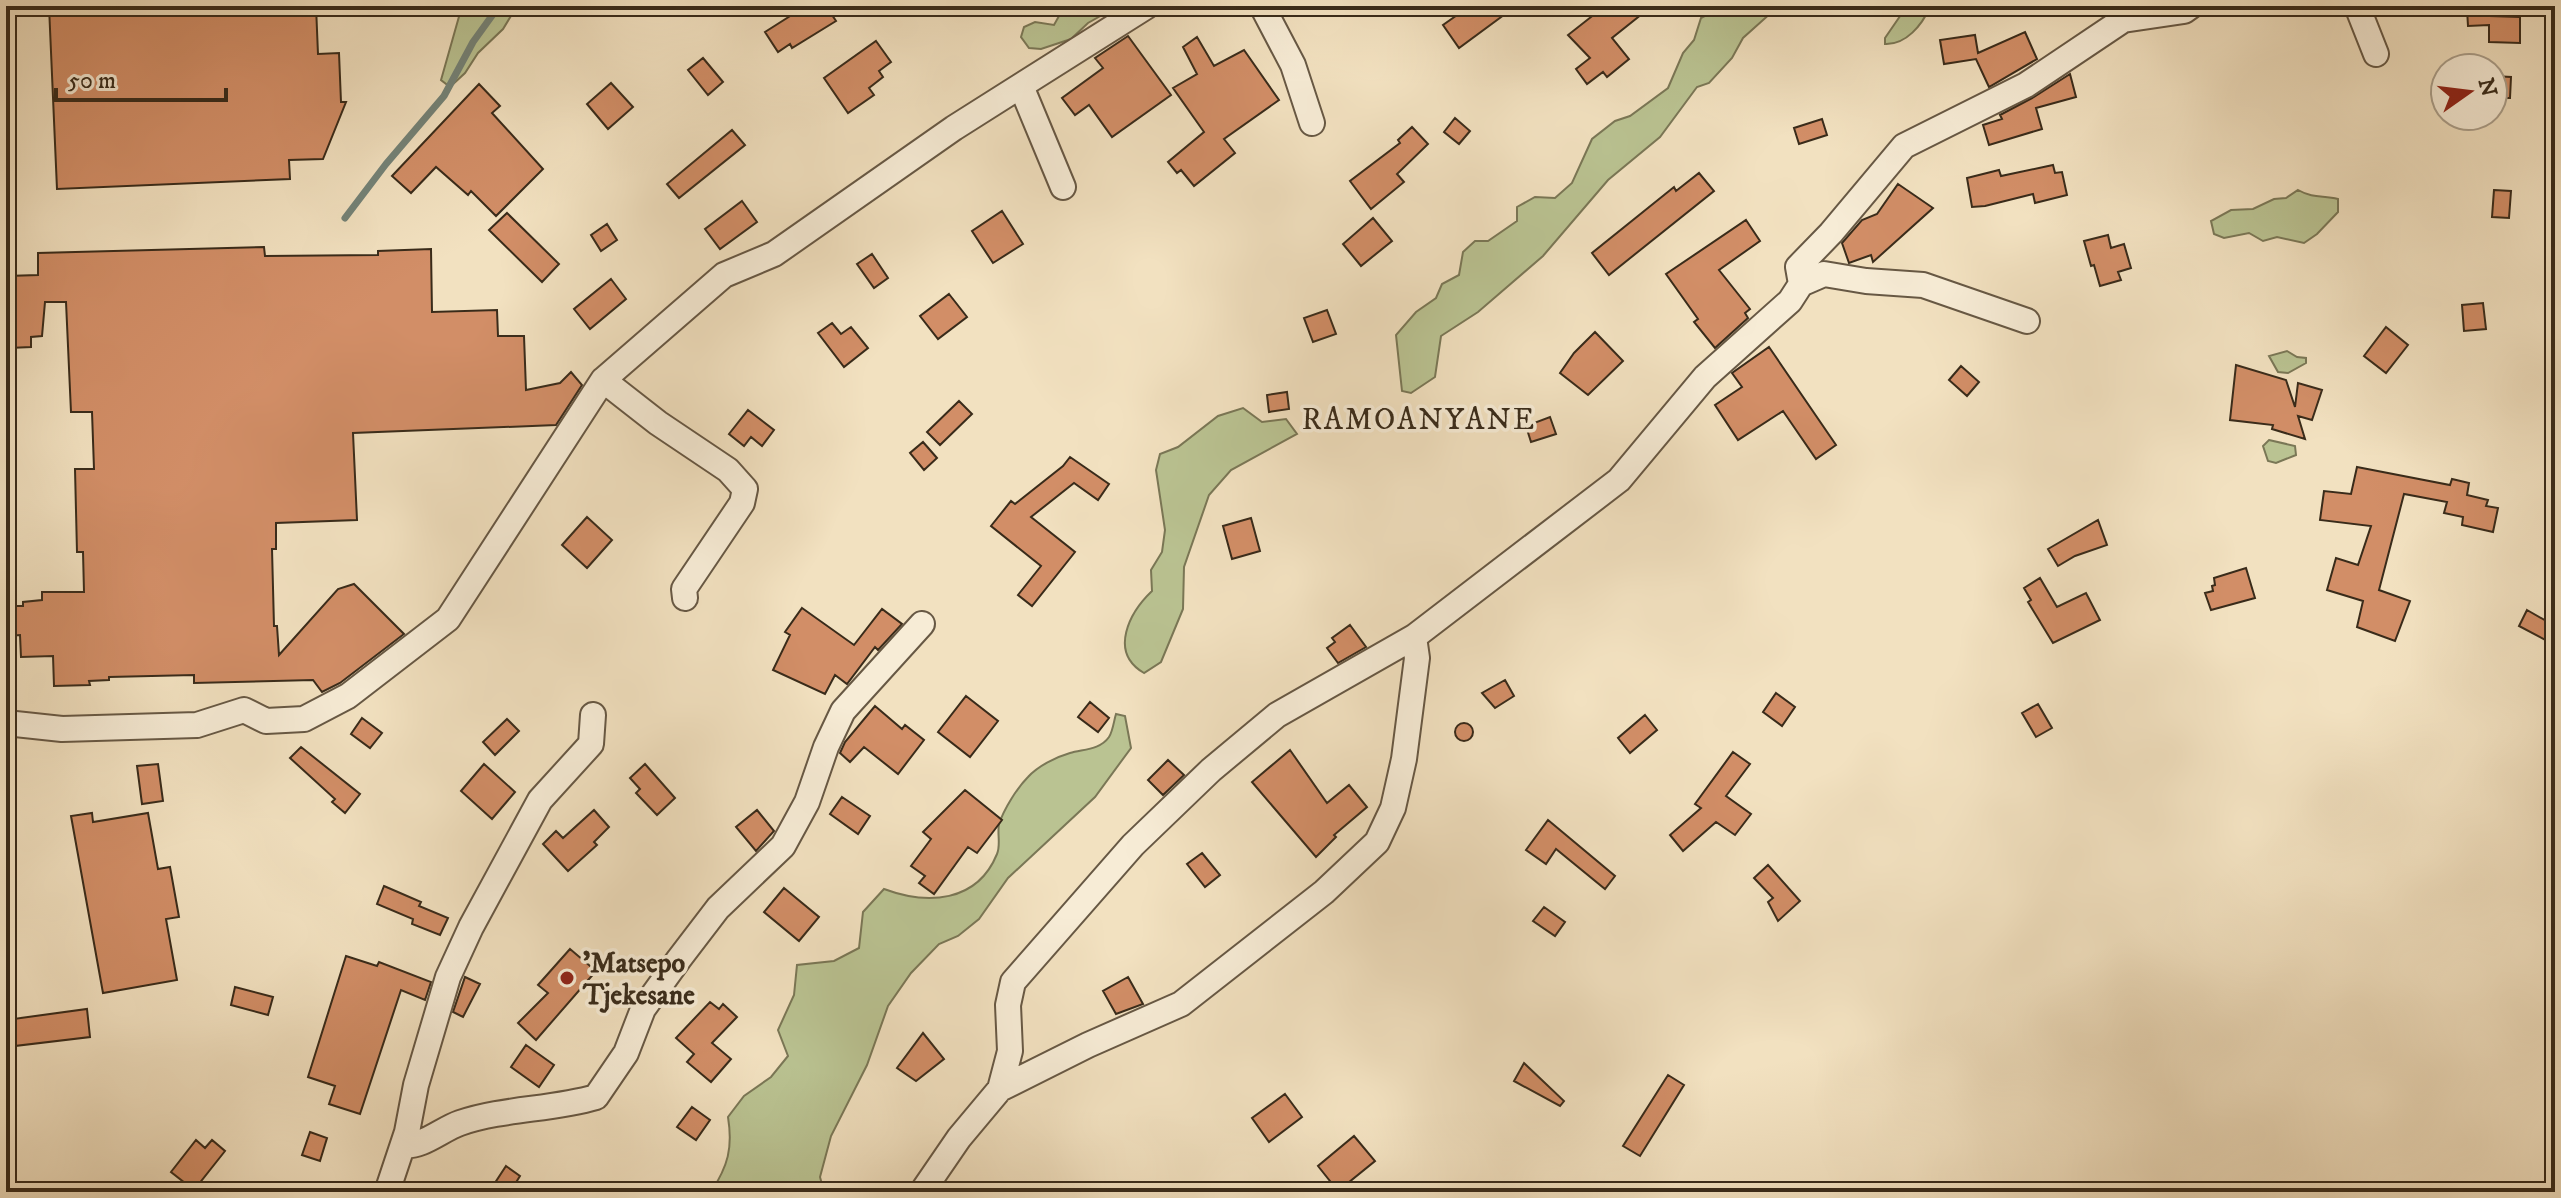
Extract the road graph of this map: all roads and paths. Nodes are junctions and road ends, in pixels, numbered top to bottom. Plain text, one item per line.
1 (1147, 6) edge
2 (1262, 6) edge
3 (2191, 6) edge
4 (2357, 6) edge
5 (2376, 54) dead end
6 (1021, 86) junction
7 (1312, 123) dead end
8 (1063, 187) dead end
9 (1801, 284) junction
10 (2027, 321) dead end
11 (603, 380) junction
12 (685, 598) dead end
13 (922, 624) dead end
14 (1414, 637) junction
15 (593, 715) dead end
16 (6, 723) edge
17 (1000, 1089) junction
18 (403, 1145) junction
19 (387, 1192) edge
20 (922, 1192) edge

1 - 6 street
2 - 7 street
3 - 9 street
4 - 5 street
6 - 8 street
6 - 11 street
9 - 10 street
9 - 14 street
11 - 12 street
11 - 16 street
13 - 18 street
14 - 17 street
14 - 17 street
15 - 18 street
17 - 20 street
18 - 19 street

